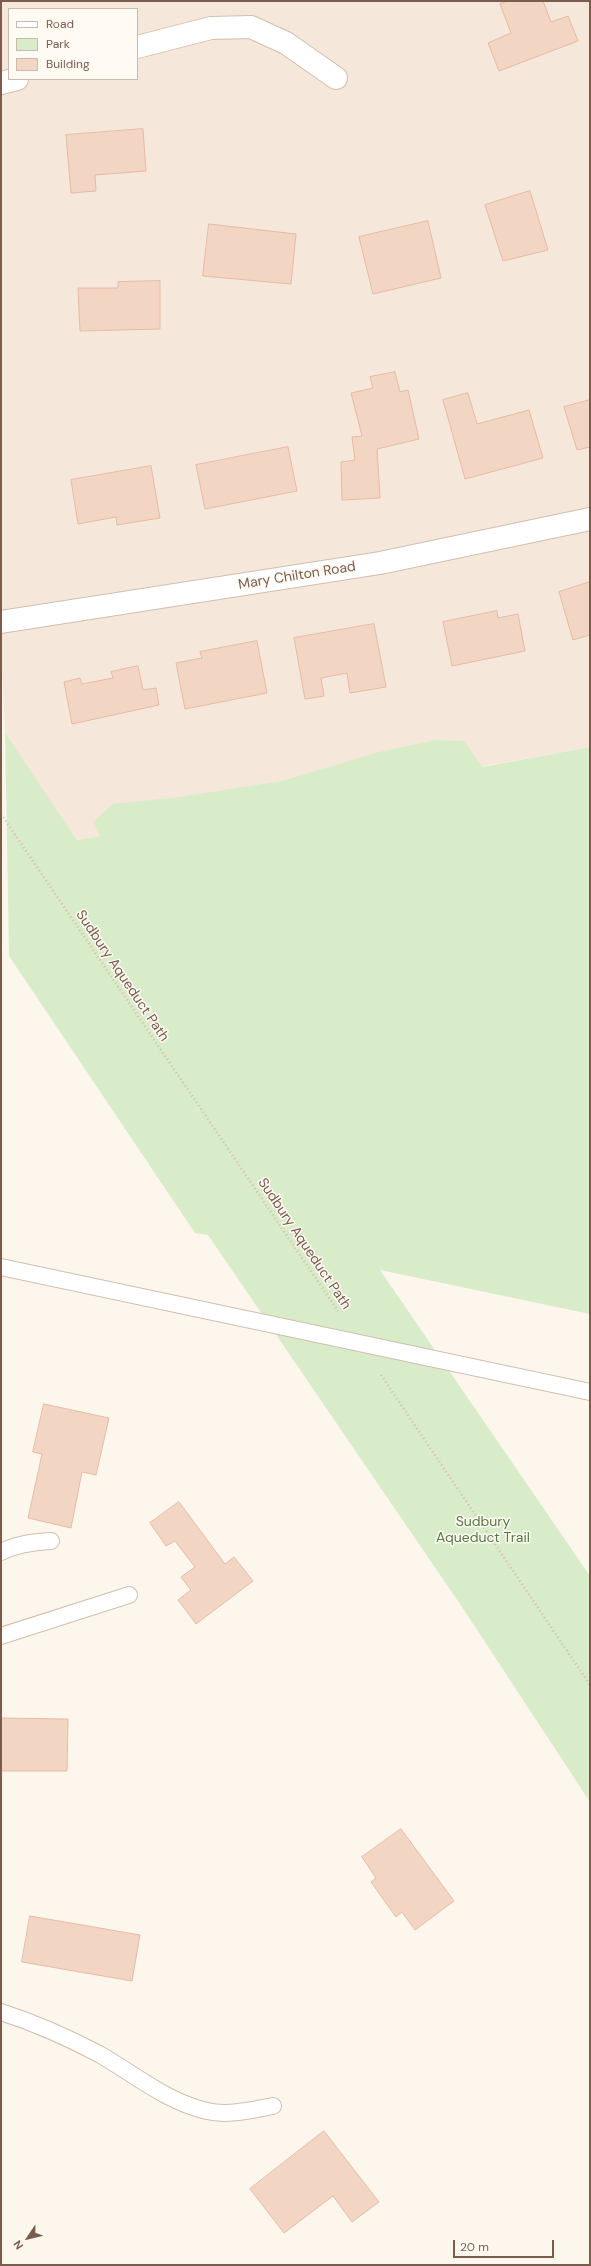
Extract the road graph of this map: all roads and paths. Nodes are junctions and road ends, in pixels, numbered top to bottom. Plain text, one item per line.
1 (138, 47) edge
2 (336, 78) dead end
3 (13, 80) edge
4 (1, 83) edge
5 (590, 519) edge
6 (1, 622) edge
7 (1, 814) edge
8 (1, 1267) edge
9 (359, 1343) junction
10 (590, 1392) edge
11 (51, 1541) dead end
12 (1, 1552) edge
13 (129, 1595) dead end
14 (1, 1636) edge
15 (590, 1685) edge
16 (1, 2012) edge
17 (273, 2106) dead end

1 - 2 street
3 - 4 street
5 - 6 street, Mary Chilton Road
7 - 9 path, Sudbury Aqueduct Path
8 - 9 lane
9 - 10 lane
9 - 15 path, Sudbury Aqueduct Path
11 - 12 lane
13 - 14 lane
16 - 17 lane

